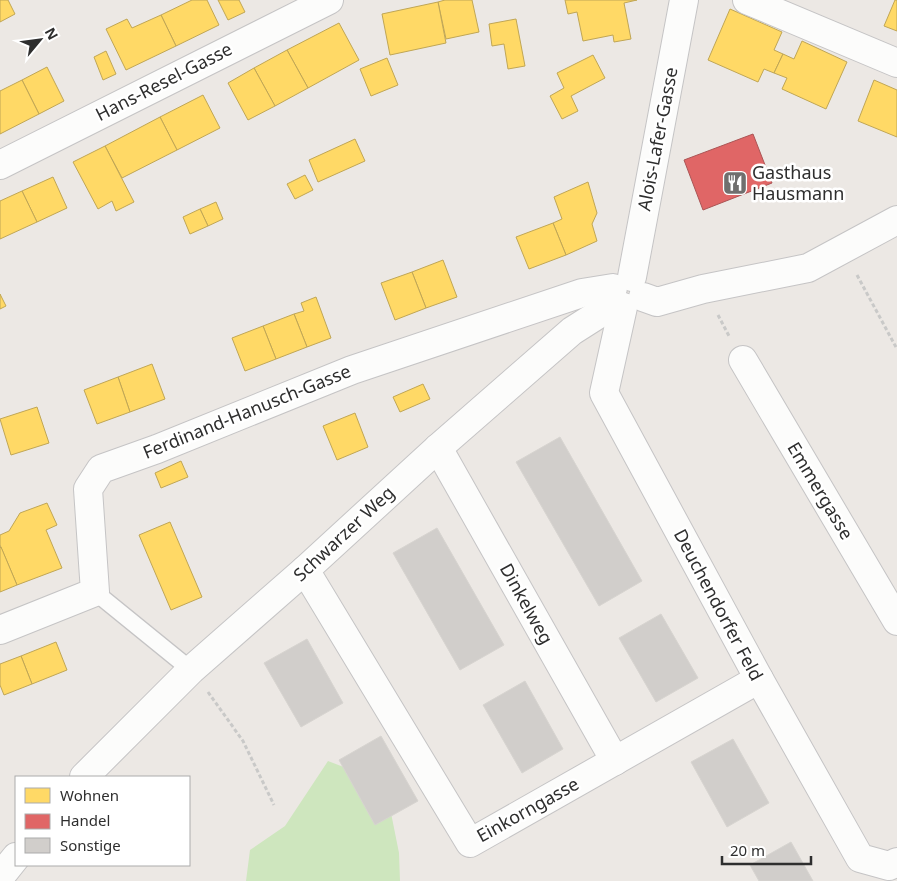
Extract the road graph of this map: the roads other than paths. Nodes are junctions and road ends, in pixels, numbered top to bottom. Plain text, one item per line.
1 (329, 0) edge
2 (684, 0) edge
3 (746, 0) edge
4 (897, 63) edge
5 (0, 165) edge
6 (897, 220) edge
7 (625, 294) junction
8 (743, 360) road end
9 (438, 448) junction
10 (306, 570) junction
11 (95, 592) junction
12 (897, 621) edge
13 (0, 630) edge
14 (192, 670) junction
15 (759, 680) junction
16 (615, 761) junction
17 (85, 776) edge
18 (15, 858) edge
19 (897, 862) edge
20 (0, 877) edge

1 - 5 street, Hans-Resel-Gasse
2 - 7 street, Alois-Lafer-Gasse
3 - 4 street
6 - 7 street, Ferdinand-Hanusch-Gasse
7 - 9 street, Schwarzer Weg
7 - 11 street, Ferdinand-Hanusch-Gasse
7 - 15 street, Deuchendorfer Feld
8 - 12 street, Emmergasse
9 - 10 street, Schwarzer Weg
9 - 16 street, Dinkelweg
10 - 14 street, Schwarzer Weg
10 - 16 street, Einkorngasse
11 - 13 street
11 - 14 lane
14 - 17 street, Schwarzer Weg
15 - 16 street, Einkorngasse
15 - 19 street, Deuchendorfer Feld
18 - 20 street

